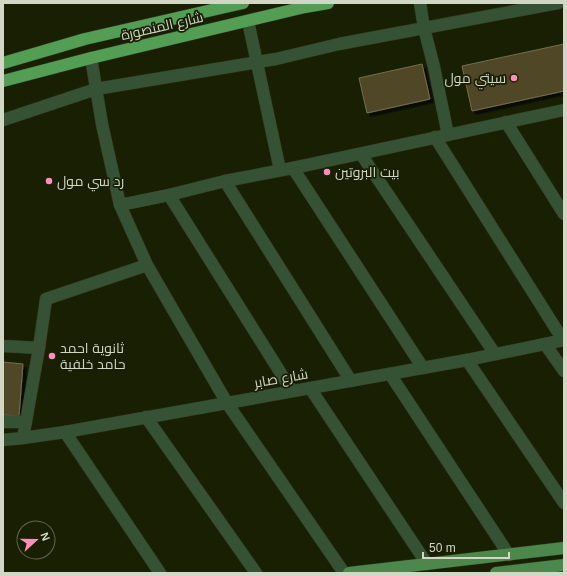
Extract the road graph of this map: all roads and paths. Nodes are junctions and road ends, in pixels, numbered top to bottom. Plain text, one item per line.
1 (243, 3) edge
2 (328, 3) edge
3 (420, 3) edge
4 (558, 3) edge
5 (248, 21) junction
6 (424, 28) junction
7 (91, 58) junction
8 (257, 62) junction
9 (3, 63) edge
10 (3, 81) edge
11 (96, 89) junction
12 (564, 110) edge
13 (3, 120) edge
14 (506, 122) junction
15 (448, 134) junction
16 (435, 137) junction
17 (361, 154) junction
18 (293, 168) junction
19 (280, 170) junction
20 (226, 181) junction
21 (169, 195) junction
22 (120, 205) junction
23 (564, 214) edge
24 (147, 265) junction
25 (564, 340) edge
26 (545, 344) junction
27 (3, 346) edge
28 (39, 348) junction
29 (495, 354) junction
30 (468, 360) junction
31 (423, 368) junction
32 (564, 371) edge
33 (390, 374) junction
34 (351, 381) junction
35 (310, 388) junction
36 (292, 391) junction
37 (227, 403) junction
38 (146, 417) junction
39 (3, 422) edge
40 (26, 422) junction
41 (65, 432) junction
42 (23, 438) junction
43 (3, 440) edge
44 (564, 503) edge
45 (564, 548) edge
46 (509, 555) junction
47 (427, 564) junction
48 (564, 565) edge
49 (160, 573) edge
50 (256, 573) edge
51 (344, 573) edge
52 (348, 573) edge
53 (496, 573) edge

1 - 9 highway, شارع المنصورة
2 - 5 highway, شارع المنصورة
3 - 6 street
4 - 6 street
5 - 7 highway, شارع المنصورة
5 - 8 street
6 - 8 street
6 - 15 street
7 - 10 highway, شارع المنصورة
7 - 11 street
8 - 11 street
8 - 19 street
11 - 13 street
11 - 22 street
12 - 14 street
14 - 15 street
14 - 23 street
15 - 16 street
16 - 17 street
16 - 25 street
17 - 18 street
17 - 29 street
18 - 19 street
18 - 31 street
19 - 20 street
20 - 21 street
20 - 34 street
21 - 22 street
21 - 36 street
22 - 24 street
24 - 28 street
24 - 37 street
25 - 26 street, شارع صابر
26 - 29 street, شارع صابر
26 - 32 street
27 - 28 street
28 - 40 street
29 - 30 street, شارع صابر
30 - 31 street, شارع صابر
30 - 44 street
31 - 33 street, شارع صابر
33 - 34 street, شارع صابر
33 - 46 street
34 - 35 street, شارع صابر
35 - 36 street, شارع صابر
35 - 47 street
36 - 37 street, شارع صابر
37 - 38 street, شارع صابر
37 - 51 street
38 - 41 street, شارع صابر
38 - 50 street
39 - 40 street
40 - 42 street
41 - 42 street, شارع صابر
41 - 49 street
42 - 43 street, شارع صابر
45 - 46 main road
46 - 47 main road
47 - 52 main road
48 - 53 main road

